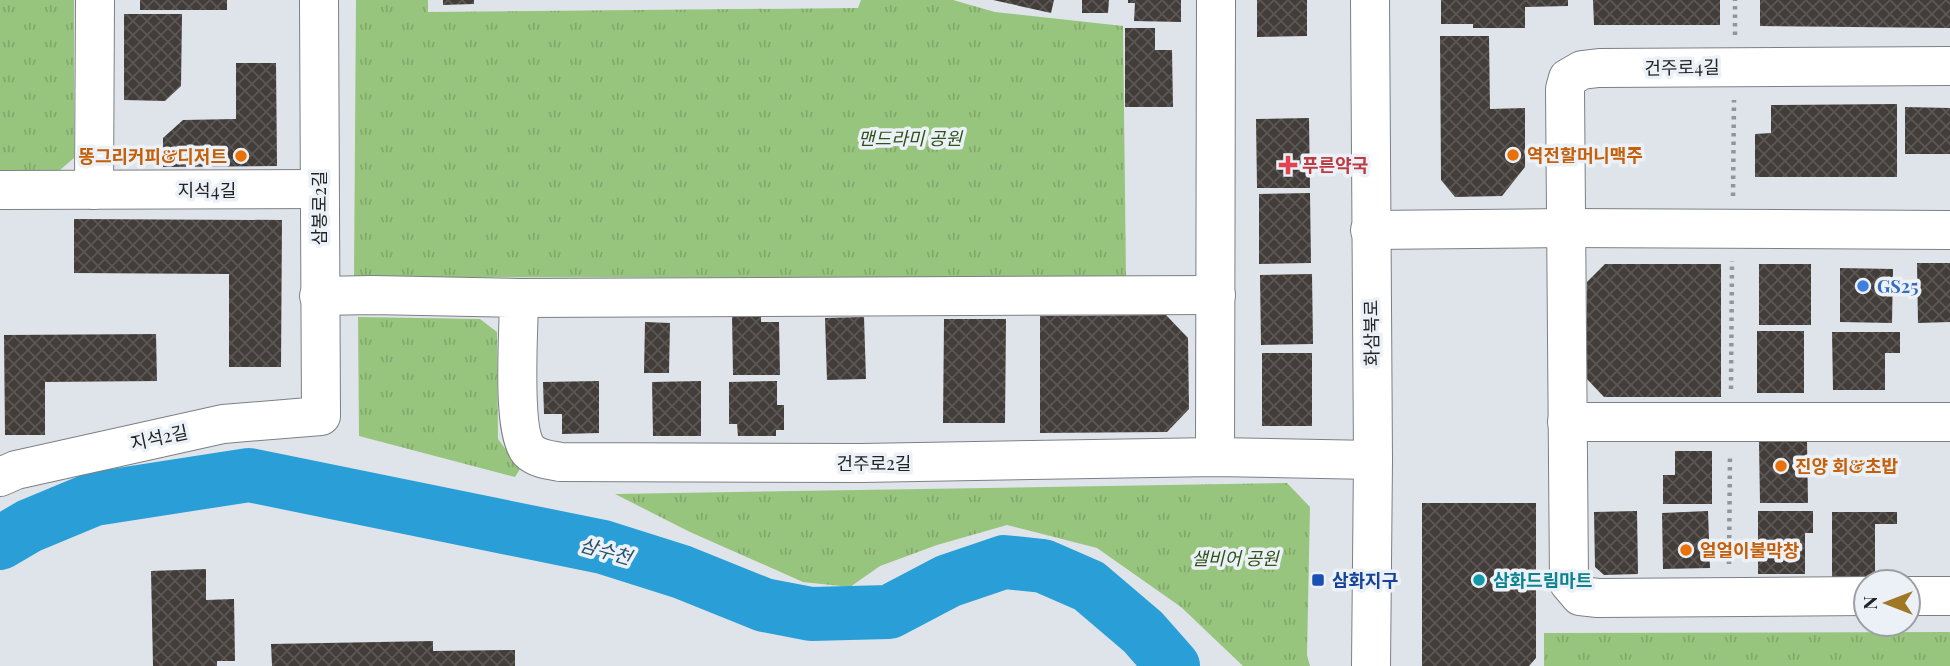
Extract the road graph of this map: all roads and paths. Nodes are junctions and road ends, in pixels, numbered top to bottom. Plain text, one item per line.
1 (95, 0) edge
2 (319, 0) edge
3 (1216, 0) edge
4 (1370, 0) edge
5 (1735, 0) edge
6 (1950, 66) edge
7 (1735, 67) junction
8 (319, 189) junction
9 (0, 190) edge
10 (94, 190) junction
11 (1566, 228) junction
12 (1732, 229) junction
13 (1370, 230) junction
14 (1950, 230) edge
15 (1216, 295) junction
16 (319, 296) junction
17 (519, 299) junction
18 (321, 416) joint
19 (1567, 422) junction
20 (1731, 422) junction
21 (1950, 422) edge
22 (1215, 457) junction
23 (1373, 460) junction
24 (0, 477) edge
25 (1729, 596) junction
26 (1852, 596) edge
27 (1922, 596) edge
28 (1950, 597) edge
29 (1371, 666) edge

1 - 10 street
2 - 8 street, 삼봉로2길
3 - 15 street
4 - 13 street, 화삼북로
5 - 7 path
6 - 7 street, 건주로4길
7 - 11 street, 건주로4길
7 - 12 path
8 - 10 street, 지석4길
8 - 16 street, 삼봉로2길
9 - 10 street, 지석4길
11 - 12 street
11 - 13 street
11 - 19 street, 건주로4길
12 - 14 street
12 - 20 path
13 - 23 street, 화삼북로
15 - 17 street
15 - 22 street
16 - 17 street
16 - 18 street, 삼봉로2길
17 - 22 street, 건주로2길
18 - 24 street, 지석2길
19 - 20 street
19 - 25 street, 건주로4길
20 - 21 street
20 - 25 path
22 - 23 street, 건주로2길
23 - 29 street, 화삼북로
25 - 26 street, 건주로4길
27 - 28 street

